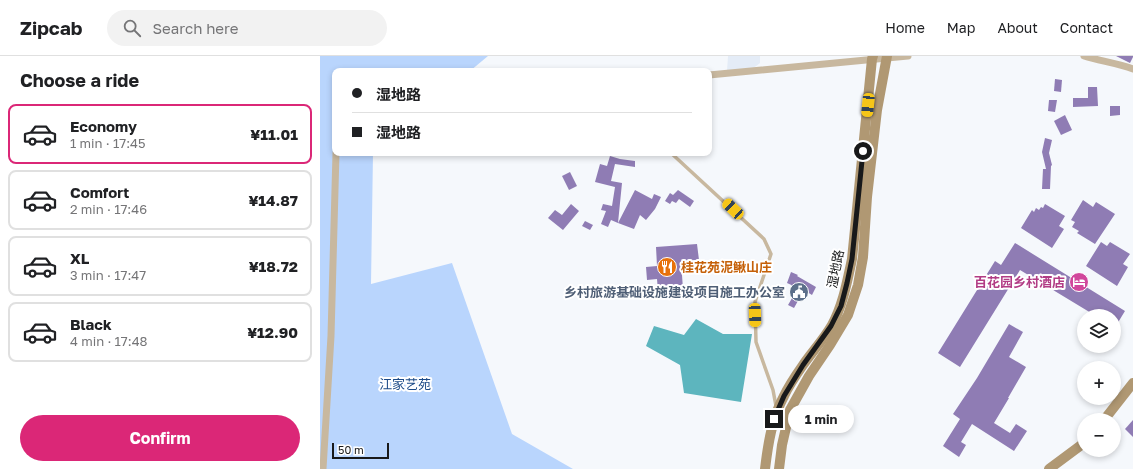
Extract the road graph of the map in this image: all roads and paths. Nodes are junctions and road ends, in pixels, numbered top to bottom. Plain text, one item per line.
1 (908, 56) edge
2 (1084, 56) edge
3 (873, 57) edge
4 (886, 57) edge
5 (1097, 58) edge
6 (1133, 69) edge
7 (712, 76) edge
8 (336, 156) edge
9 (674, 156) edge
10 (1133, 383) edge
11 (777, 413) junction
12 (1109, 413) edge
13 (1077, 448) edge
14 (323, 469) edge
15 (765, 469) edge
16 (779, 469) edge
17 (1049, 469) edge

1 - 4 street
2 - 5 street
3 - 4 street
3 - 7 street
3 - 11 street, 湿地路
4 - 16 street, 湿地路
5 - 6 street
8 - 14 street
9 - 11 lane
10 - 12 street
11 - 15 street, 湿地路
13 - 17 street

